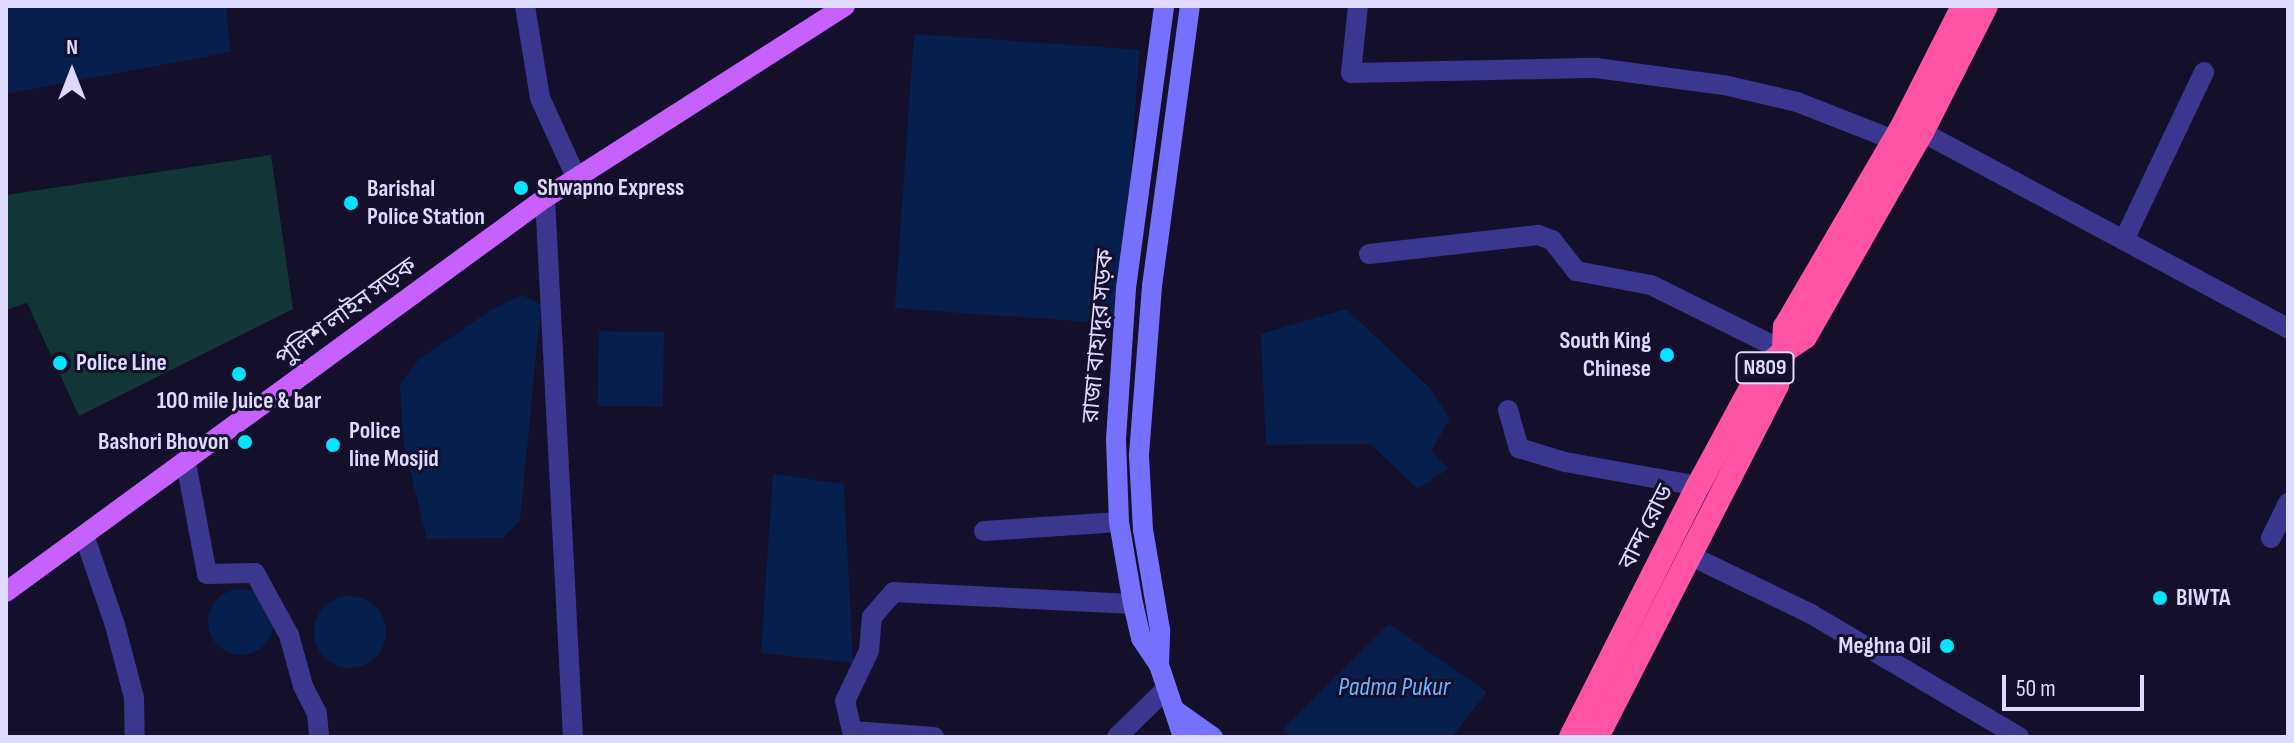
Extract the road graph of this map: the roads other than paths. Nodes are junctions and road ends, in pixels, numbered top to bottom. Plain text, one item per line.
1 (525, 6) edge
2 (845, 6) edge
3 (1164, 6) edge
4 (1190, 6) edge
5 (1358, 6) edge
6 (1963, 6) edge
7 (1986, 6) edge
8 (817, 13) edge
9 (2204, 72) dead end
10 (1922, 132) junction
11 (1894, 140) junction
12 (576, 177) junction
13 (545, 198) junction
14 (2124, 240) junction
15 (1369, 254) dead end
16 (2288, 328) edge
17 (1784, 351) junction
18 (1508, 410) dead end
19 (186, 463) junction
20 (1698, 486) junction
21 (2288, 503) edge
22 (1119, 522) junction
23 (984, 531) dead end
24 (85, 538) junction
25 (2271, 538) dead end
26 (1687, 554) junction
27 (6, 592) edge
28 (1133, 604) junction
29 (1159, 665) junction
30 (1166, 689) junction
31 (1176, 711) junction
32 (852, 731) junction
33 (135, 737) edge
34 (319, 737) edge
35 (573, 737) edge
36 (831, 737) edge
37 (934, 737) edge
38 (1117, 737) edge
39 (1183, 737) edge
40 (1213, 737) edge
41 (1571, 737) edge
42 (1597, 737) edge
43 (2019, 737) edge

1 - 12 street
2 - 8 main road, পুলিশ লাইন সড়ক
3 - 22 main road, রাজা বাহাদুর সড়ক
4 - 29 main road, রাজা বাহাদুর সড়ক
5 - 11 street
6 - 11 highway, বান্দ রোড / N809
7 - 10 highway, বান্দ রোড / N809
8 - 12 main road, পুলিশ লাইন সড়ক
9 - 14 street
10 - 14 street
10 - 17 highway, বান্দ রোড / N809
11 - 17 highway, বান্দ রোড / N809
12 - 13 main road, পুলিশ লাইন সড়ক
13 - 19 main road, পুলিশ লাইন সড়ক
13 - 35 street
14 - 16 street
15 - 17 street
17 - 20 highway, বান্দ রোড / N809
17 - 26 highway, বান্দ রোড / N809
18 - 20 street
19 - 24 main road, পুলিশ লাইন সড়ক
19 - 34 street
20 - 41 highway, বান্দ রোড / N809
21 - 25 street
22 - 23 street
22 - 28 main road, রাজা বাহাদুর সড়ক
24 - 27 main road, পুলিশ লাইন সড়ক
24 - 33 street
26 - 42 highway, বান্দ রোড / N809
26 - 43 street
28 - 29 main road, রাজা বাহাদুর সড়ক
28 - 32 street
29 - 30 main road, রাজা বাহাদুর সড়ক
30 - 31 main road, রাজা বাহাদুর সড়ক
30 - 38 street
31 - 39 main road, রাজা বাহাদুর সড়ক
31 - 40 main road
32 - 36 street
32 - 37 street

